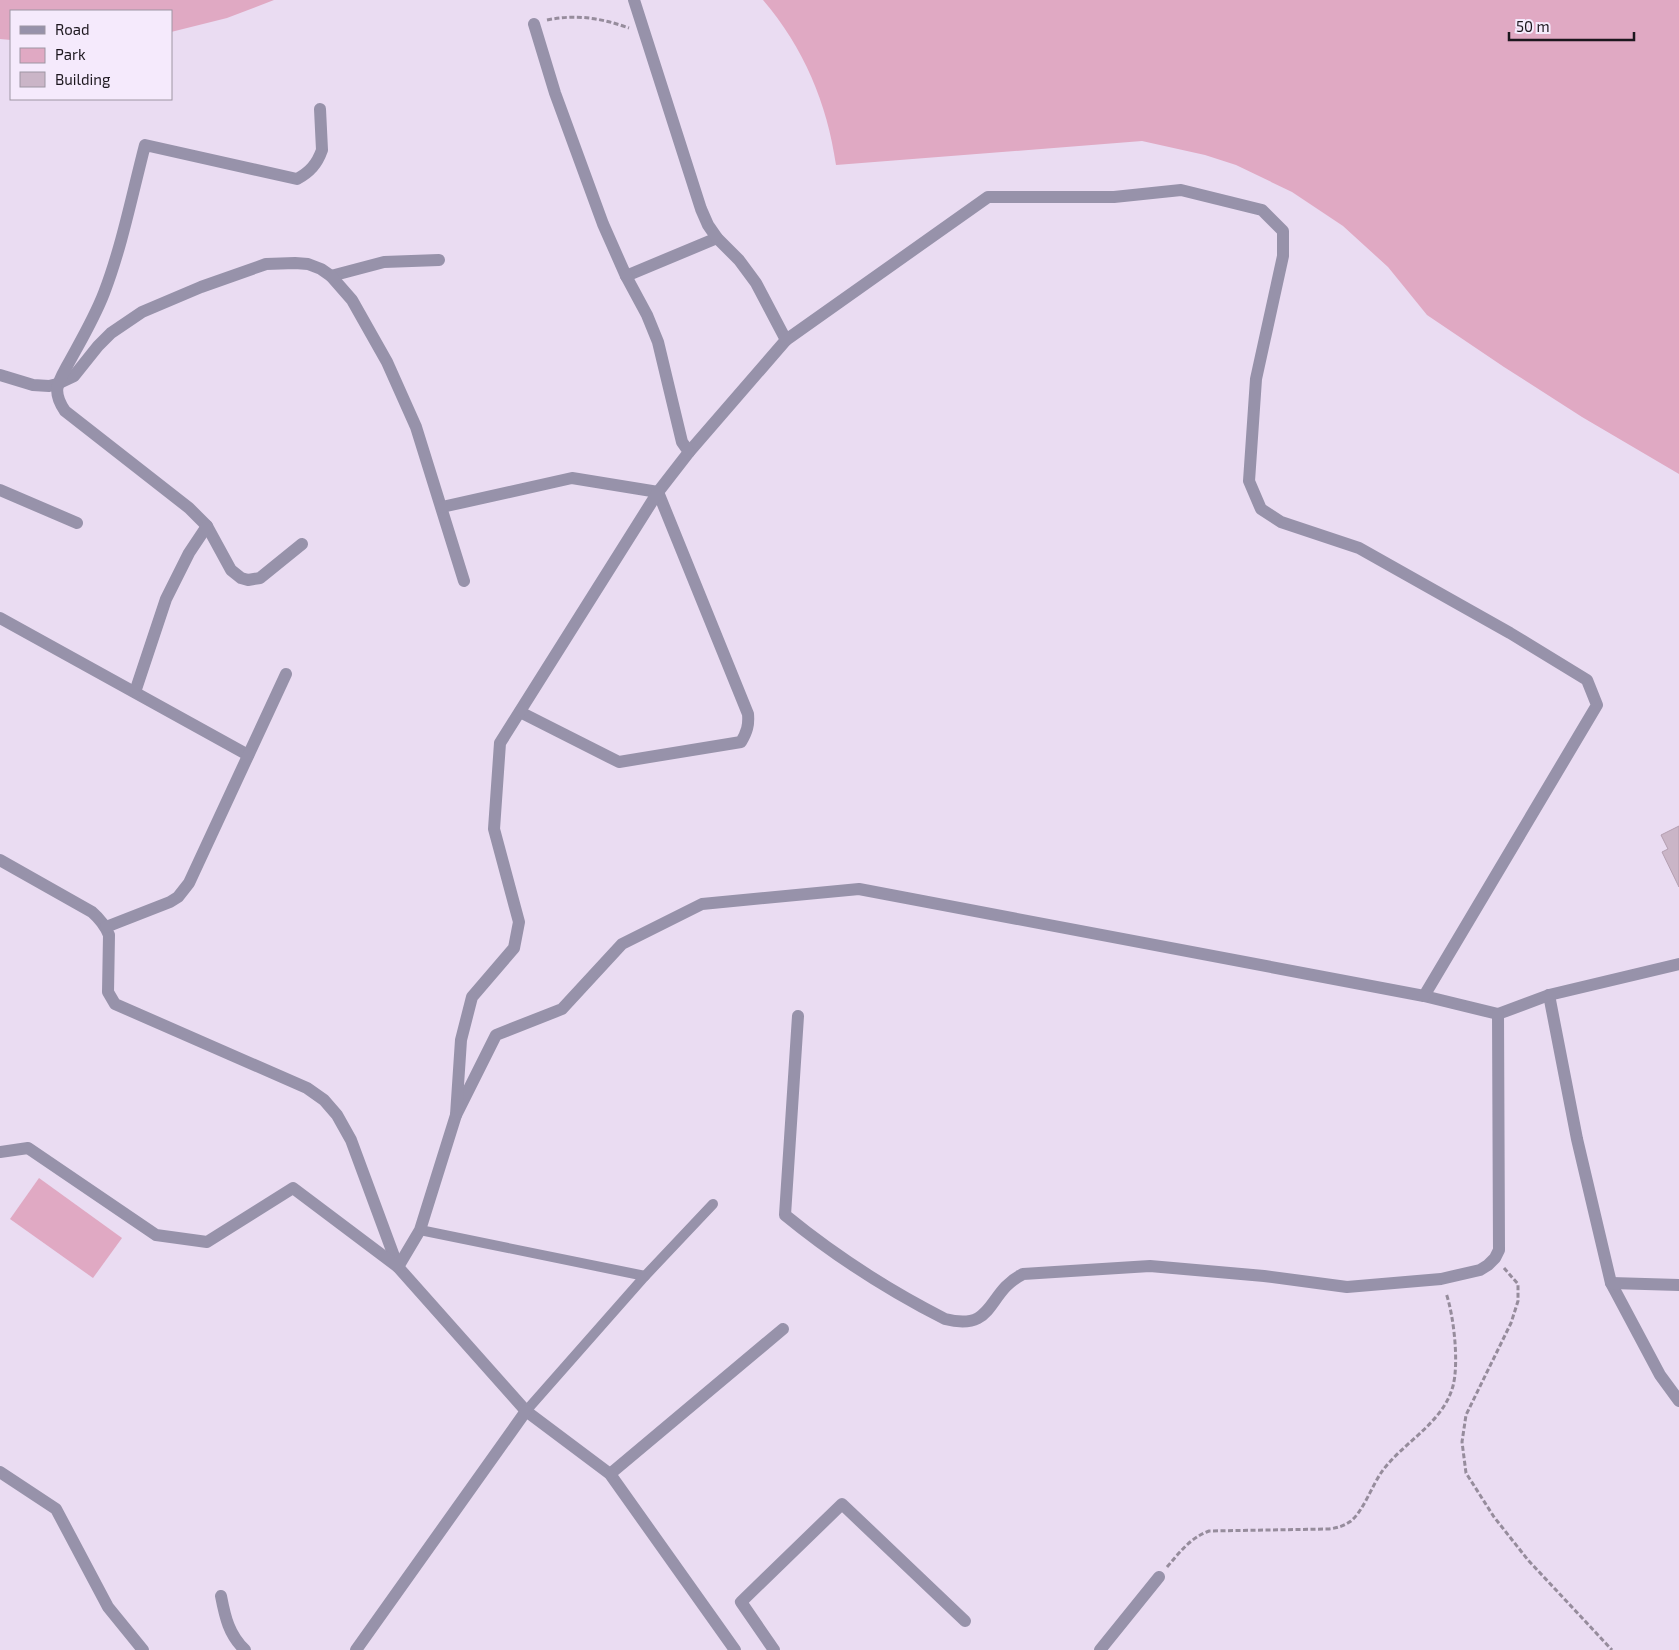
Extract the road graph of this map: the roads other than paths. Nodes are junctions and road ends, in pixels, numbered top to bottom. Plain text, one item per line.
1 (634, 0) edge
2 (534, 24) road end
3 (320, 108) dead end
4 (717, 238) junction
5 (438, 260) dead end
6 (331, 276) junction
7 (626, 276) junction
8 (786, 340) junction
9 (0, 375) edge
10 (57, 384) junction
11 (689, 452) junction
12 (0, 490) edge
13 (658, 492) junction
14 (442, 507) junction
15 (77, 523) dead end
16 (207, 526) junction
17 (302, 544) dead end
18 (464, 581) dead end
19 (0, 618) edge
20 (286, 674) dead end
21 (135, 692) junction
22 (520, 712) junction
23 (248, 755) junction
24 (0, 860) edge
25 (106, 926) junction
26 (1679, 964) edge
27 (1549, 995) junction
28 (1424, 996) junction
29 (1498, 1014) junction
30 (798, 1016) dead end
31 (456, 1115) junction
32 (0, 1152) edge
33 (713, 1204) dead end
34 (420, 1230) junction
35 (398, 1267) junction
36 (645, 1276) junction
37 (1611, 1283) junction
38 (1679, 1285) edge
39 (783, 1329) dead end
40 (1679, 1400) edge
41 (526, 1411) junction
42 (0, 1472) edge
43 (610, 1474) junction
44 (1159, 1578) road end
45 (221, 1596) dead end
46 (965, 1621) dead end
47 (143, 1650) edge
48 (245, 1650) edge
49 (356, 1650) edge
50 (735, 1650) edge
51 (774, 1650) edge
52 (1100, 1650) edge

1 - 4 street
2 - 7 street
3 - 10 street
4 - 7 street
4 - 8 street
5 - 6 street
6 - 10 street
6 - 14 street
7 - 11 street
8 - 11 street
8 - 28 street
9 - 10 street
10 - 16 street
11 - 13 street
12 - 15 street
13 - 14 street
13 - 22 street
13 - 22 street
14 - 18 street
16 - 17 street
16 - 21 street
19 - 21 street
20 - 23 street
21 - 23 street
22 - 31 street
23 - 25 street
24 - 25 street
25 - 35 street
26 - 27 street
27 - 29 street
27 - 37 street
28 - 29 street
28 - 31 street
29 - 30 street
31 - 34 street
32 - 35 street
33 - 36 lane
34 - 35 street
34 - 36 lane
35 - 41 street
36 - 41 lane
37 - 38 street
37 - 40 street
39 - 43 street
41 - 43 street
41 - 49 street
42 - 47 street
43 - 50 street
44 - 52 street
45 - 48 street
46 - 51 street

